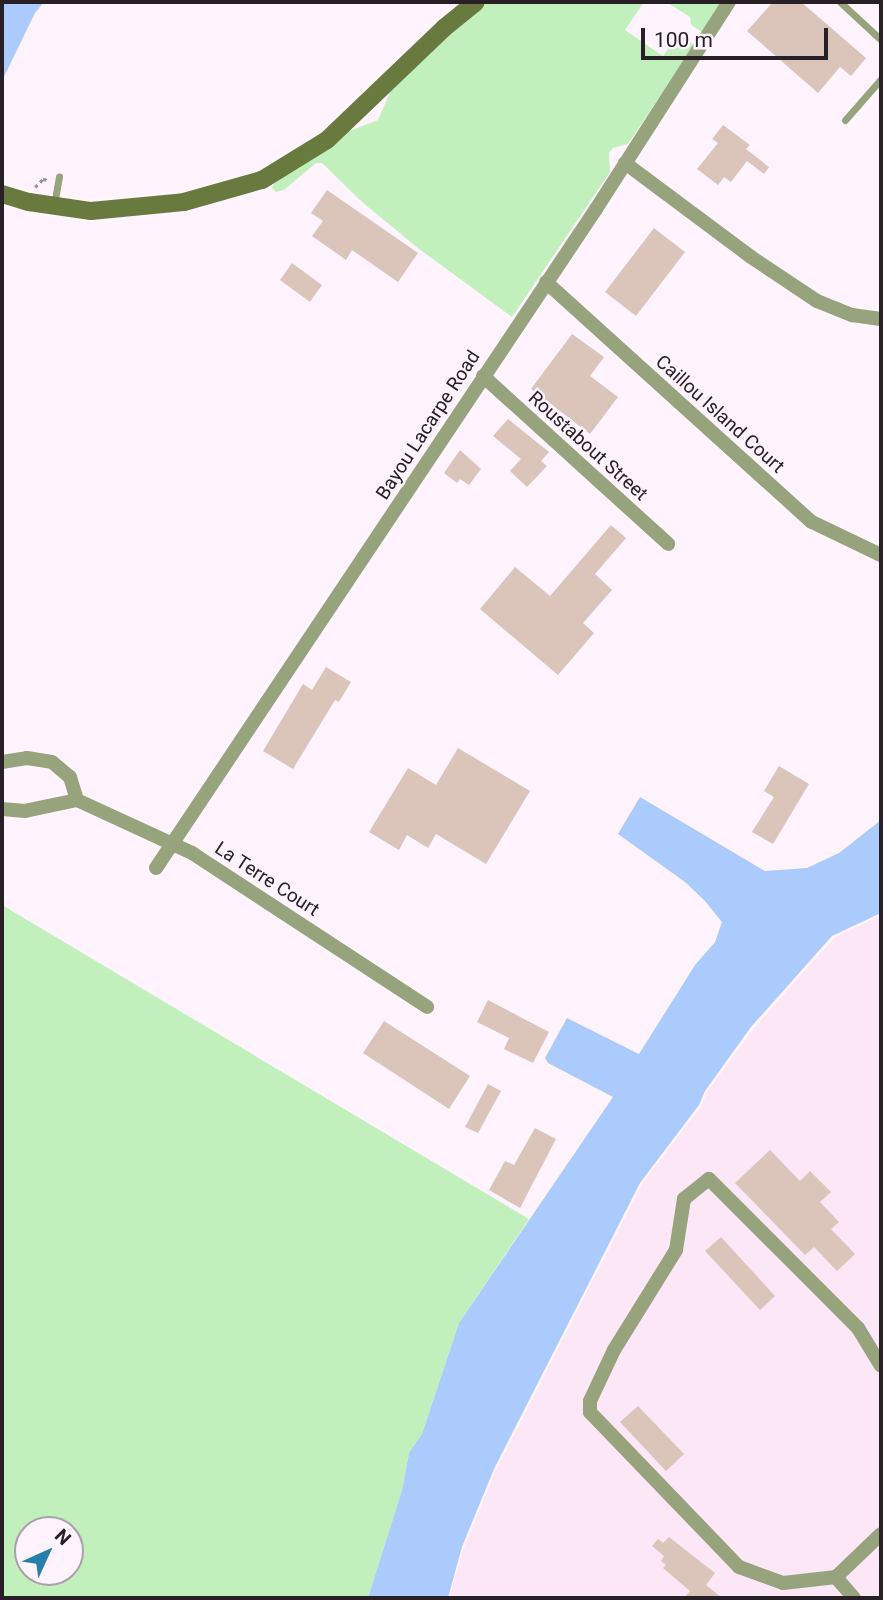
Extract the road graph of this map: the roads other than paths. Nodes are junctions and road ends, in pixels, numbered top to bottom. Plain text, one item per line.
1 (476, 2) edge
2 (729, 2) edge
3 (840, 2) edge
4 (881, 40) edge
5 (881, 79) edge
6 (845, 120) dead end
7 (625, 163) junction
8 (59, 176) dead end
9 (2, 194) edge
10 (54, 206) junction
11 (546, 282) junction
12 (881, 319) edge
13 (483, 376) junction
14 (668, 544) dead end
15 (881, 555) edge
16 (2, 762) edge
17 (77, 800) junction
18 (2, 809) edge
19 (172, 846) junction
20 (156, 868) dead end
21 (427, 1007) dead end
22 (881, 1366) edge
23 (881, 1534) edge
24 (836, 1577) junction
25 (853, 1598) edge

1 - 10 main road
2 - 7 street, Bayou Lacarpe Road
3 - 4 lane
5 - 6 lane
7 - 11 street, Bayou Lacarpe Road
7 - 12 street
8 - 10 lane
9 - 10 main road
11 - 13 street, Bayou Lacarpe Road
11 - 15 street, Caillou Island Court
13 - 14 street, Roustabout Street
13 - 19 street, Bayou Lacarpe Road
16 - 17 street
17 - 18 street
17 - 19 street, La Terre Court
19 - 20 street, Bayou Lacarpe Road
19 - 21 street, La Terre Court
22 - 24 street
23 - 24 street
24 - 25 street

